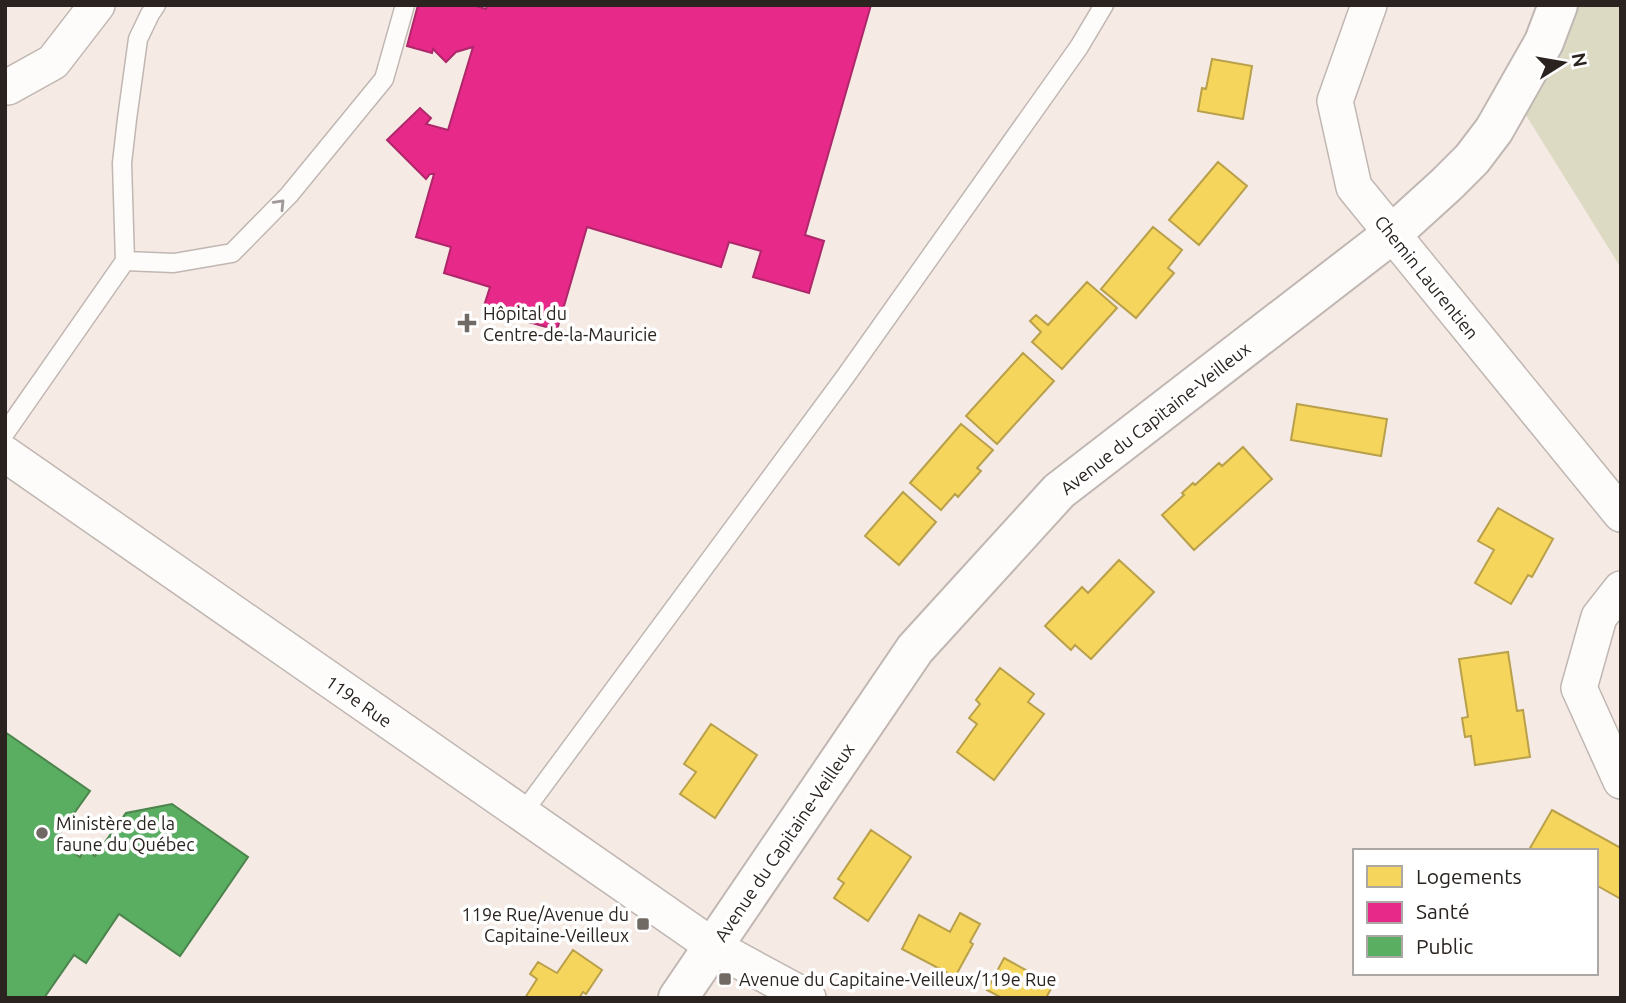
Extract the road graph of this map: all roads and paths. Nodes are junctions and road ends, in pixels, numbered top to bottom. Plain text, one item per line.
1 (97, 5) edge
2 (156, 5) edge
3 (405, 5) edge
4 (1104, 5) edge
5 (1369, 5) edge
6 (1558, 5) edge
7 (5, 86) edge
8 (1392, 234) junction
9 (125, 261) junction
10 (5, 433) edge
11 (5, 454) edge
12 (1621, 514) edge
13 (1621, 589) edge
14 (1621, 781) edge
15 (522, 814) junction
16 (713, 947) junction
17 (678, 998) edge
18 (808, 998) edge

1 - 7 street
2 - 9 lane
9 -> 3 lane
4 - 15 lane
5 - 8 street, Chemin Laurentien
6 - 8 street, Avenue du Capitaine-Veilleux
8 - 12 street, Chemin Laurentien
8 - 16 street, Avenue du Capitaine-Veilleux
9 - 10 lane
11 - 15 street, 119e Rue
13 - 14 street
15 - 16 street, 119e Rue
16 - 17 street, Avenue du Capitaine-Veilleux
16 - 18 street, 119e Rue

